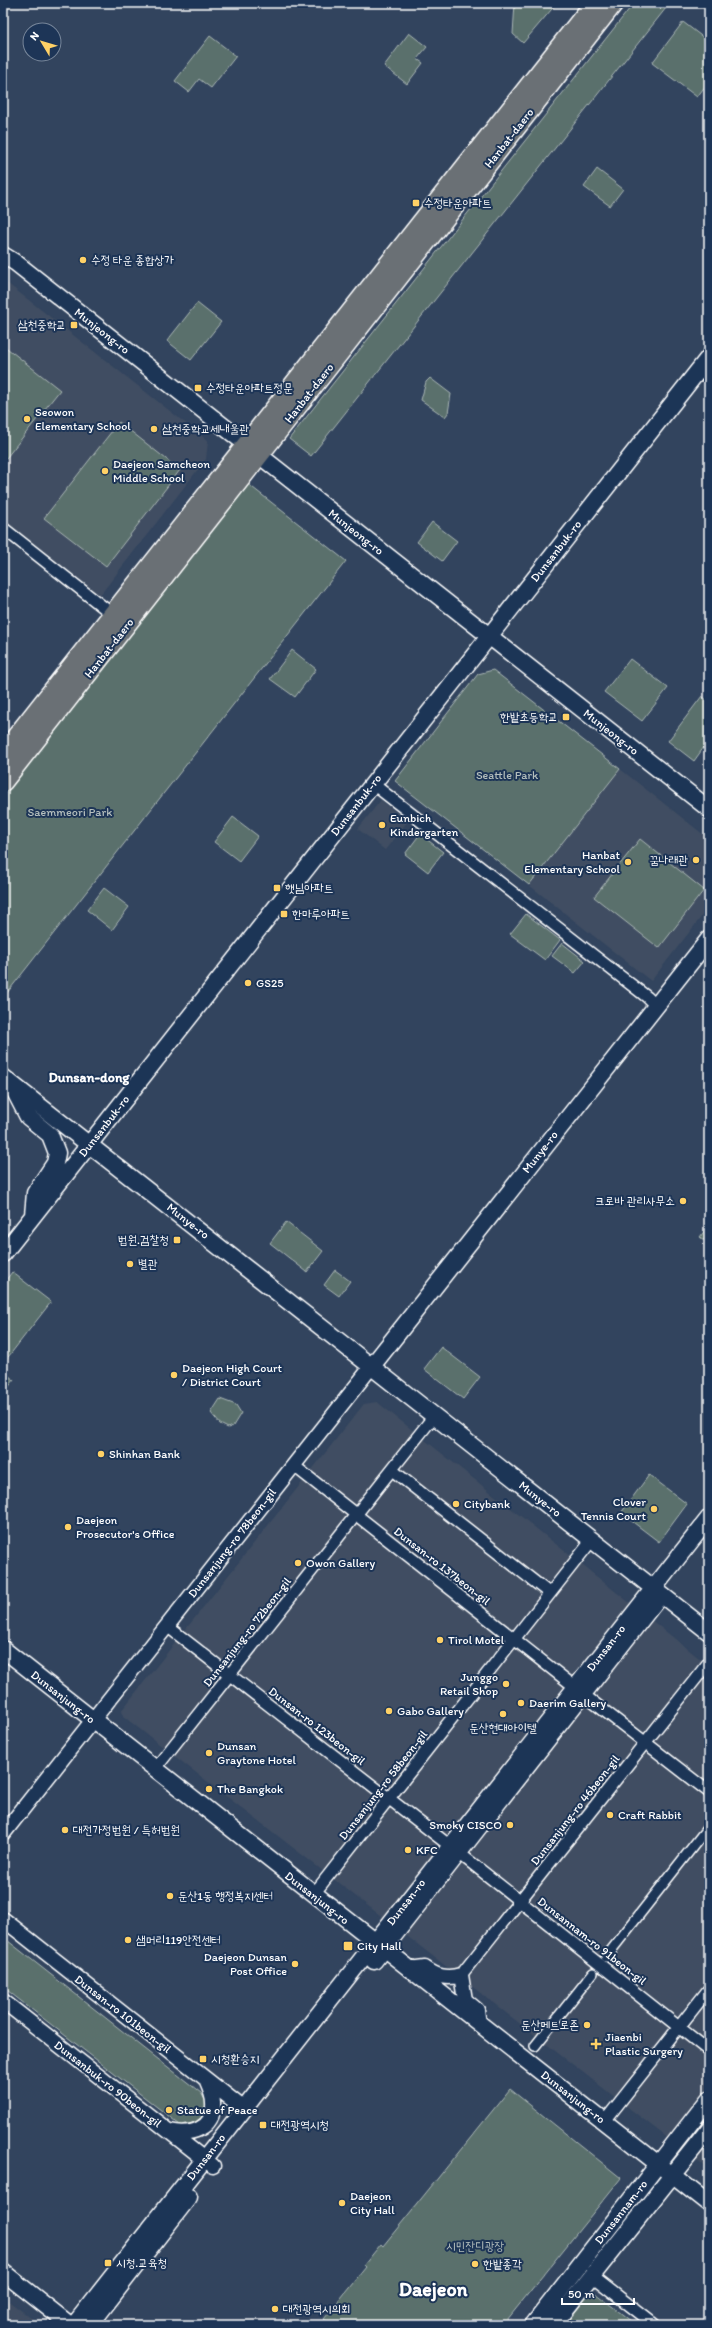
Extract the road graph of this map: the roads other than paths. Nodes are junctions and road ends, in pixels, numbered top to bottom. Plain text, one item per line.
1 (594, 3) edge
2 (614, 3) edge
3 (3, 255) edge
4 (709, 357) edge
5 (253, 450) junction
6 (3, 528) edge
7 (112, 614) junction
8 (489, 636) junction
9 (3, 753) edge
10 (3, 782) edge
11 (373, 784) junction
12 (709, 809) edge
13 (709, 939) edge
14 (656, 1006) junction
15 (7, 1080) edge
16 (89, 1144) junction
17 (33, 1216) junction
18 (3, 1254) edge
19 (372, 1366) junction
20 (434, 1416) junction
21 (293, 1466) junction
22 (392, 1470) junction
23 (356, 1515) junction
24 (709, 1518) edge
25 (709, 1534) edge
26 (592, 1540) junction
27 (657, 1592) junction
28 (549, 1594) junction
29 (167, 1626) junction
30 (709, 1632) edge
31 (514, 1639) junction
32 (3, 1649) edge
33 (709, 1662) edge
34 (230, 1675) junction
35 (580, 1691) junction
36 (92, 1720) junction
37 (645, 1742) junction
38 (155, 1769) junction
39 (709, 1792) edge
40 (389, 1798) junction
41 (709, 1826) edge
42 (3, 1834) edge
43 (455, 1849) junction
44 (313, 1895) junction
45 (520, 1901) junction
46 (3, 1919) edge
47 (379, 1946) junction
48 (606, 1957) dead end
49 (409, 1970) junction
50 (593, 1973) dead end
51 (461, 1975) junction
52 (709, 1990) edge
53 (3, 2001) edge
54 (479, 2024) junction
55 (679, 2027) junction
56 (535, 2046) dead end
57 (709, 2051) edge
58 (206, 2079) junction
59 (709, 2099) edge
60 (244, 2109) junction
61 (604, 2122) junction
62 (709, 2129) edge
63 (168, 2130) junction
64 (209, 2163) junction
65 (658, 2164) junction
66 (672, 2175) junction
67 (709, 2204) edge
68 (3, 2272) edge
69 (592, 2276) junction
70 (70, 2325) edge
71 (74, 2325) edge
72 (90, 2325) edge
73 (533, 2325) edge
74 (553, 2325) edge
75 (655, 2325) edge

1 - 5 main road, Hanbat-daero
2 - 5 main road, Hanbat-daero
3 - 5 main road, Munjeong-ro
4 - 8 main road, Dunsanbuk-ro
5 - 7 main road, Hanbat-daero
5 - 8 main road, Munjeong-ro
5 - 10 main road, Hanbat-daero
6 - 7 street
7 - 9 main road, Hanbat-daero
8 - 11 main road, Dunsanbuk-ro
8 - 12 main road, Munjeong-ro
11 - 14 street
11 - 16 main road, Dunsanbuk-ro
13 - 14 main road, Munye-ro
14 - 19 main road, Munye-ro
15 - 16 main road, Munye-ro
15 - 17 main road
16 - 17 main road, Dunsanbuk-ro
16 - 19 main road, Munye-ro
17 - 18 main road, Dunsanbuk-ro
19 - 20 main road, Munye-ro
19 - 21 street, Dunsanjung-ro 78beon-gil
20 - 22 street, Dunsanjung-ro 72beon-gil
20 - 26 main road, Munye-ro
21 - 23 street, Dunsan-ro 137beon-gil
21 - 29 street, Dunsanjung-ro 78beon-gil
22 - 23 street, Dunsanjung-ro 72beon-gil
22 - 28 street
23 - 31 street, Dunsan-ro 137beon-gil
23 - 34 street, Dunsanjung-ro 72beon-gil
24 - 27 main road, Dunsan-ro
25 - 27 main road, Dunsan-ro
26 - 27 main road, Munye-ro
26 - 28 street, Dunsanjung-ro 58beon-gil
27 - 30 main road, Munye-ro
27 - 35 main road, Dunsan-ro
28 - 31 street, Dunsanjung-ro 58beon-gil
29 - 34 street, Dunsan-ro 123beon-gil
29 - 36 street, Dunsanjung-ro 78beon-gil
31 - 35 street, Dunsan-ro 137beon-gil
31 - 40 street, Dunsanjung-ro 58beon-gil
32 - 36 main road, Dunsanjung-ro
33 - 37 street, Dunsanjung-ro 46beon-gil
34 - 38 street, Dunsanjung-ro 72beon-gil
34 - 40 street, Dunsan-ro 123beon-gil
35 - 37 street, Dunsan-ro 137beon-gil
35 - 43 main road, Dunsan-ro
36 - 38 main road, Dunsanjung-ro
36 - 42 street, Dunsanjung-ro 78beon-gil
37 - 39 street, Dunsan-ro 137beon-gil
37 - 45 street, Dunsanjung-ro 46beon-gil
38 - 44 main road, Dunsanjung-ro
40 - 43 street, Dunsan-ro 123beon-gil
40 - 44 street, Dunsanjung-ro 58beon-gil
41 - 48 street
43 - 45 street, Dunsannam-ro 91beon-gil
43 - 47 main road, Dunsan-ro
44 - 47 main road, Dunsanjung-ro
45 - 51 street, Dunsanjung-ro 46beon-gil
45 - 55 street, Dunsannam-ro 91beon-gil
46 - 58 street, Dunsan-ro 101beon-gil
47 - 49 main road, Dunsanjung-ro
47 - 60 main road, Dunsan-ro
47 - 64 main road, Dunsan-ro
49 - 51 street
49 - 54 main road, Dunsanjung-ro
50 - 56 street
51 - 54 street
52 - 55 street
53 - 63 street, Dunsanbuk-ro 90beon-gil
54 - 61 main road, Dunsanjung-ro
55 - 57 street, Dunsannam-ro 91beon-gil
55 - 61 street
58 - 60 street, Dunsan-ro 101beon-gil
58 - 63 street
59 - 65 main road, Dunsannam-ro
60 - 64 main road, Dunsan-ro
61 - 65 main road, Dunsanjung-ro
62 - 66 main road, Dunsannam-ro
63 - 64 street, Dunsanbuk-ro 90beon-gil
64 - 71 main road, Dunsan-ro
64 - 72 main road, Dunsan-ro
65 - 66 main road, Dunsanjung-ro
65 - 73 main road, Dunsannam-ro
66 - 67 main road, Dunsanjung-ro
66 - 69 main road, Dunsannam-ro
68 - 70 main road
69 - 74 main road, Dunsannam-ro
69 - 75 street

